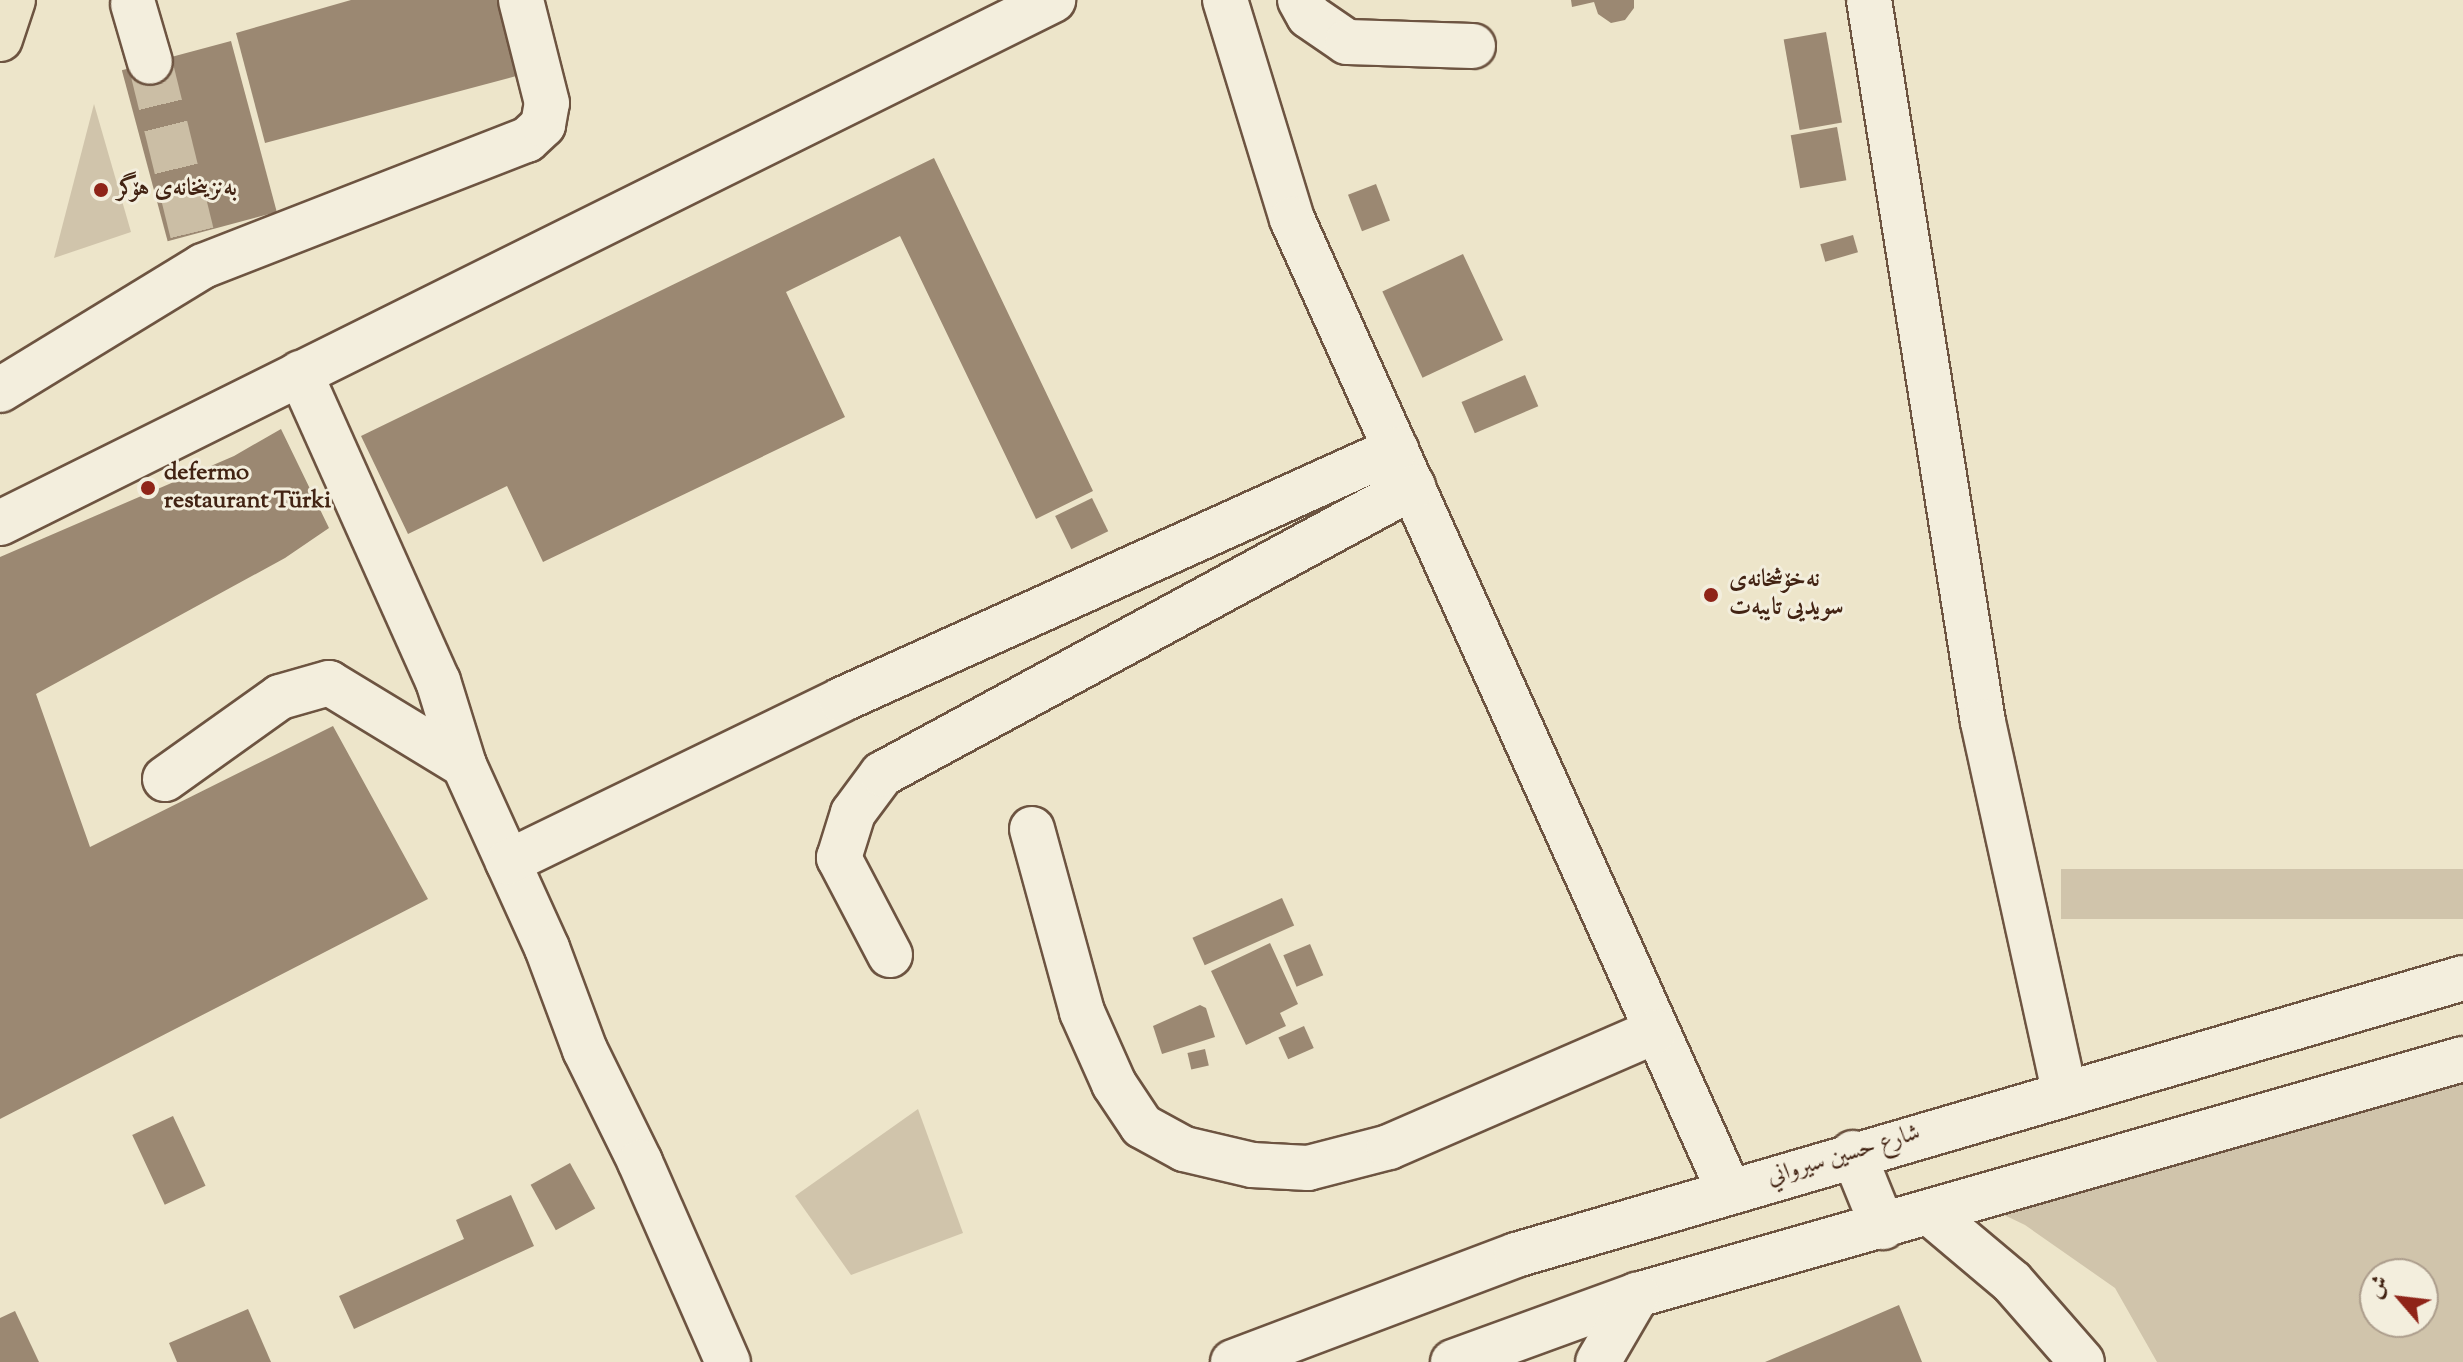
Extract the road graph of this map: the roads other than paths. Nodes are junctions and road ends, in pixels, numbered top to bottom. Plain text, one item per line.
1 (13, 0) edge
2 (521, 0) edge
3 (1053, 0) edge
4 (1300, 0) edge
5 (1869, 0) edge
6 (135, 1) edge
7 (1227, 1) edge
8 (0, 39) edge
9 (1473, 46) dead end
10 (150, 62) tunnel mouth
11 (300, 373) junction
12 (0, 390) edge
13 (1404, 468) junction
14 (0, 523) edge
15 (464, 765) junction
16 (165, 779) dead end
17 (1032, 829) dead end
18 (508, 862) junction
19 (890, 955) dead end
20 (2463, 978) edge
21 (1654, 1032) junction
22 (2463, 1059) edge
23 (2064, 1091) junction
24 (1853, 1153) junction
25 (1729, 1191) junction
26 (1930, 1213) junction
27 (1883, 1227) junction
28 (1637, 1295) junction
29 (728, 1362) edge
30 (1233, 1362) edge
31 (1453, 1362) edge
32 (1598, 1362) edge
33 (2082, 1362) edge

1 - 8 highway
2 - 12 street
3 - 11 street
4 - 9 street
5 - 23 street
6 - 10 street
7 - 13 street
11 - 14 street
11 - 15 street
13 - 18 street
13 - 19 street
13 - 21 street
15 - 16 street
15 - 18 street
17 - 21 street
18 - 29 street
20 - 23 street, شارع حسين سيرواني
21 - 25 street
22 - 26 street
23 - 24 street, شارع حسين سيرواني
24 - 25 street, شارع حسين سيرواني
24 - 27 street
25 - 30 street, شارع حسين سيرواني
26 - 27 street
26 - 33 street
27 - 28 street
28 - 31 street
28 - 32 street

